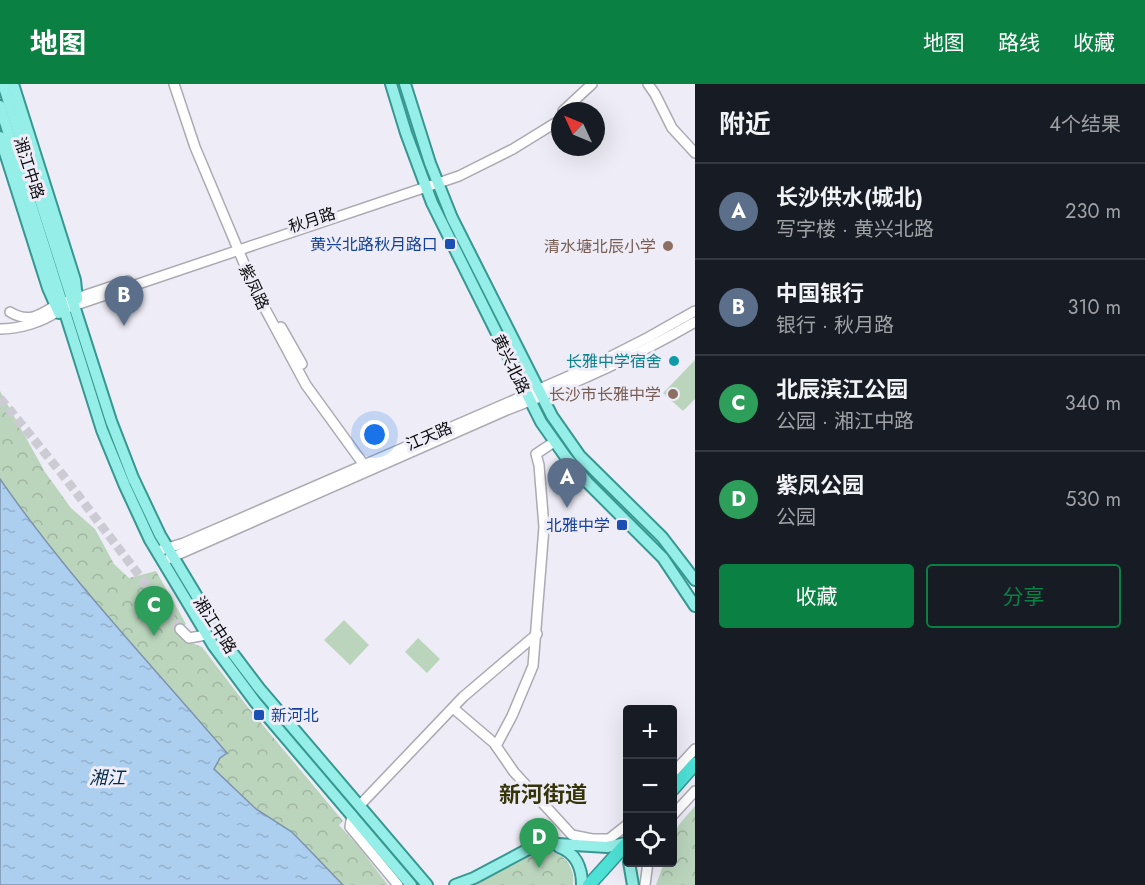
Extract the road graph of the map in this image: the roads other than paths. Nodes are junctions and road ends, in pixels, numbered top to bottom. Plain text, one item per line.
1 (3, 84) edge
2 (13, 84) edge
3 (174, 84) edge
4 (179, 84) edge
5 (391, 84) edge
6 (405, 84) edge
7 (592, 84) edge
8 (599, 84) edge
9 (648, 84) edge
10 (573, 102) edge
11 (581, 102) edge
12 (0, 106) edge
13 (551, 119) edge
14 (551, 125) edge
15 (0, 137) edge
16 (695, 153) edge
17 (437, 180) junction
18 (425, 184) junction
19 (239, 247) junction
20 (68, 305) junction
21 (5, 310) edge
22 (695, 311) edge
23 (695, 322) edge
24 (3, 329) edge
25 (540, 393) junction
26 (528, 398) junction
27 (554, 442) junction
28 (369, 466) junction
29 (166, 554) junction
30 (695, 580) edge
31 (695, 606) edge
32 (180, 629) tunnel mouth
33 (537, 634) junction
34 (207, 635) junction
35 (453, 708) junction
36 (496, 746) junction
37 (695, 749) edge
38 (695, 764) edge
39 (677, 769) edge
40 (695, 773) edge
41 (677, 784) edge
42 (695, 790) edge
43 (677, 793) edge
44 (360, 805) junction
45 (675, 813) edge
46 (352, 816) junction
47 (623, 827) edge
48 (550, 844) junction
49 (623, 845) edge
50 (623, 849) edge
51 (623, 850) edge
52 (630, 867) edge
53 (647, 867) edge
54 (470, 881) edge
55 (427, 883) edge
56 (399, 885) edge
57 (411, 885) edge
58 (455, 885) edge
59 (582, 885) edge
60 (589, 885) edge
61 (596, 885) edge
62 (633, 885) edge
63 (645, 885) edge

1 - 20 main road, 湘江中路
2 - 20 main road, 湘江中路
3 - 19 street, 紫凤路
4 - 19 street, 紫凤路
5 - 18 main road, 黄兴北路
6 - 17 main road, 黄兴北路
7 - 10 street, 秋月路
8 - 11 street
9 - 16 street
12 - 20 main road, 湘江中路
13 - 17 street, 秋月路
14 - 17 street, 秋月路
15 - 20 main road, 湘江中路
17 - 18 street, 秋月路
17 - 25 main road, 黄兴北路
18 - 19 street, 秋月路
18 - 26 main road, 黄兴北路
19 - 20 street, 秋月路
19 - 28 street, 紫凤路
20 - 21 street
20 - 24 street
20 - 29 main road, 湘江中路
20 - 29 main road, 湘江中路
21 - 24 street
22 - 25 street, 江天路
23 - 25 street, 江天路
25 - 26 street, 江天路
25 - 30 main road, 黄兴北路
26 - 27 main road, 黄兴北路
26 - 28 street, 江天路
27 - 31 main road, 黄兴北路
27 - 33 street
28 - 29 street, 江天路
29 - 34 main road, 湘江中路
29 - 44 main road, 湘江中路
32 - 34 street
33 - 35 street
33 - 36 street
34 - 46 main road, 湘江中路
35 - 36 street
35 - 44 street
36 - 47 street
37 - 39 street
38 - 41 highway
40 - 43 highway
42 - 45 street
44 - 55 main road, 湘江中路
46 - 56 street
46 - 57 main road, 湘江中路
48 - 49 main road
48 - 54 main road
48 - 59 main road
50 - 60 highway
51 - 61 highway
52 - 62 main road
53 - 63 street
54 - 58 main road

